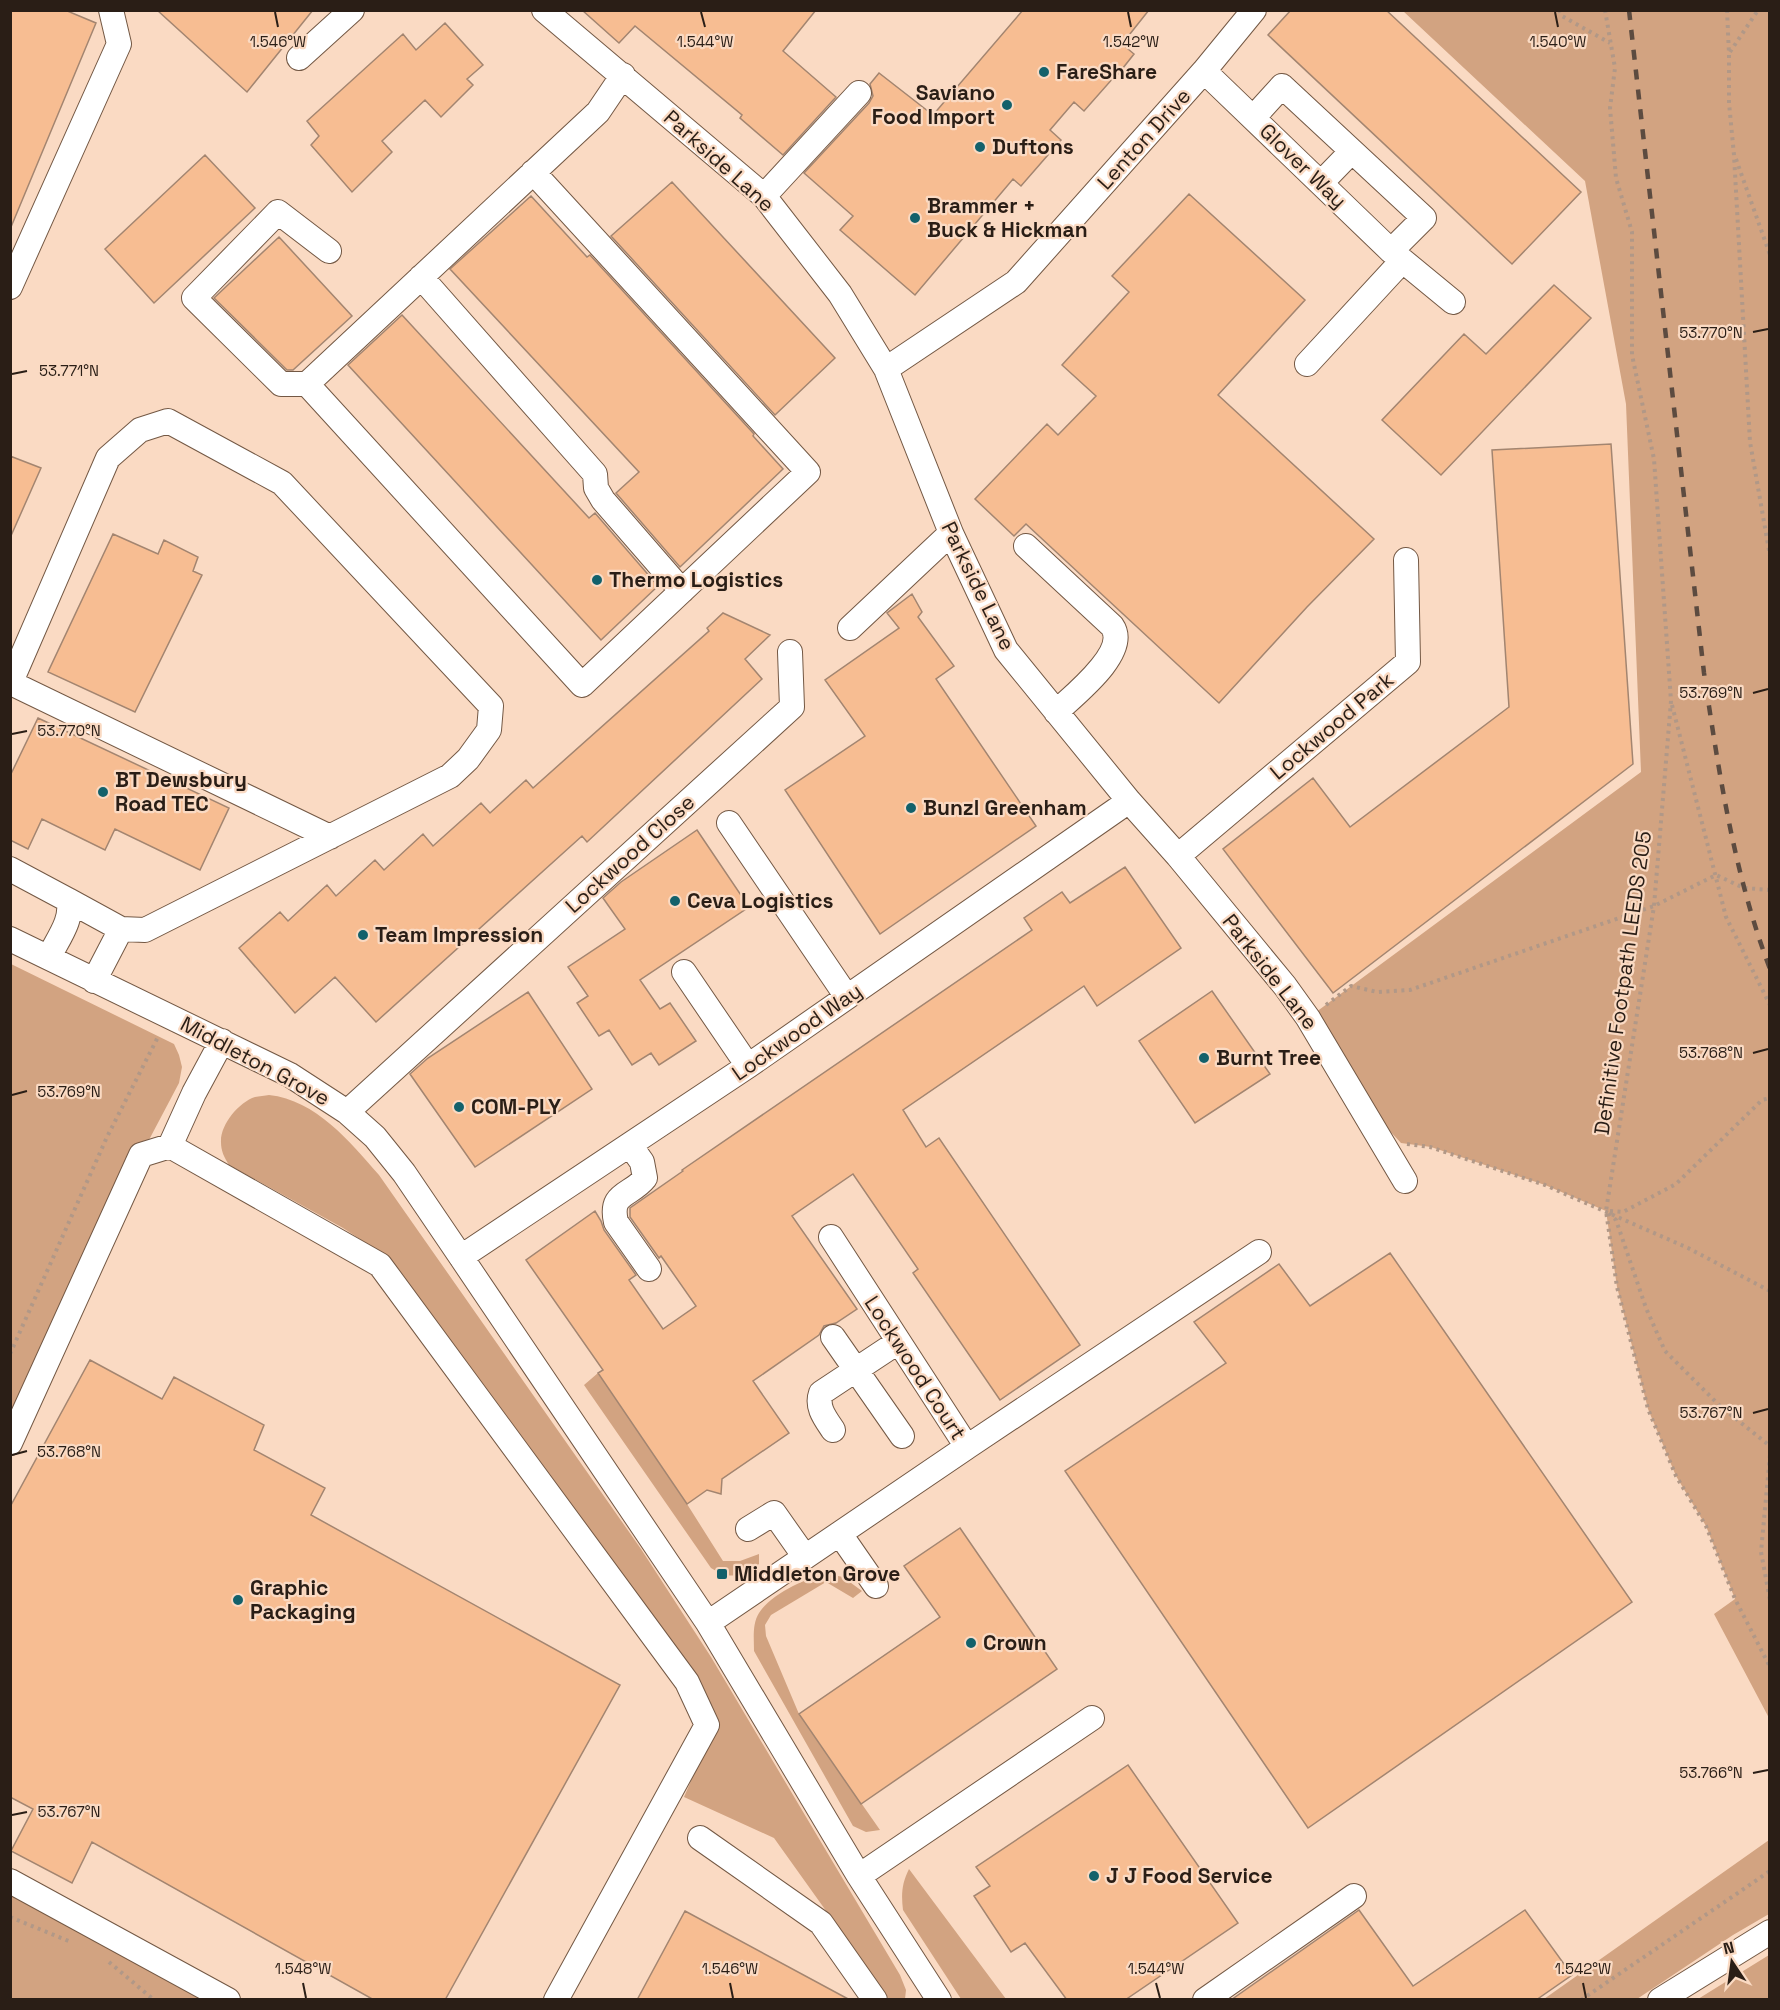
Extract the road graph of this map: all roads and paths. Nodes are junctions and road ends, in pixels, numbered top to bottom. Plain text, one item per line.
1 (111, 10) edge
2 (352, 10) edge
3 (544, 10) edge
4 (1254, 10) edge
5 (1559, 10) edge
6 (1605, 10) edge
7 (1727, 10) edge
8 (1758, 10) edge
9 (1611, 43) junction
10 (1729, 54) junction
11 (299, 58) dead end
12 (1204, 71) junction
13 (622, 75) junction
14 (859, 93) dead end
15 (1253, 118) junction
16 (1352, 152) junction
17 (1734, 155) junction
18 (533, 172) junction
19 (1321, 183) junction
20 (764, 196) junction
21 (329, 251) dead end
22 (1770, 255) edge
23 (1397, 256) junction
24 (421, 277) junction
25 (10, 287) edge
26 (1452, 302) dead end
27 (1307, 364) dead end
28 (886, 369) junction
29 (308, 384) junction
30 (951, 533) junction
31 (1026, 546) dead end
32 (1770, 556) edge
33 (1406, 560) dead end
34 (682, 591) junction
35 (850, 628) dead end
36 (790, 652) dead end
37 (11, 684) edge
38 (1671, 701) junction
39 (1056, 712) junction
40 (1129, 801) junction
41 (729, 823) dead end
42 (330, 837) junction
43 (1178, 856) junction
44 (10, 869) edge
45 (1716, 875) junction
46 (1770, 891) edge
47 (68, 900) junction
48 (1654, 906) junction
49 (120, 929) junction
50 (10, 939) edge
51 (49, 957) junction
52 (684, 972) dead end
53 (94, 981) junction
54 (847, 997) junction
55 (1770, 1005) edge
56 (169, 1016) junction
57 (1308, 1018) junction
58 (222, 1041) junction
59 (748, 1066) junction
60 (1770, 1098) edge
61 (347, 1112) junction
62 (1401, 1143) dead end
63 (630, 1145) junction
64 (170, 1146) junction
65 (1405, 1181) dead end
66 (1606, 1211) junction
67 (831, 1237) dead end
68 (1258, 1252) dead end
69 (461, 1257) junction
70 (649, 1269) dead end
71 (1770, 1291) edge
72 (833, 1337) dead end
73 (898, 1342) junction
74 (10, 1354) edge
75 (856, 1370) junction
76 (833, 1431) dead end
77 (902, 1436) dead end
78 (10, 1443) edge
79 (1770, 1446) edge
80 (967, 1448) junction
81 (1770, 1455) edge
82 (748, 1529) dead end
83 (840, 1534) junction
84 (805, 1557) junction
85 (876, 1586) dead end
86 (1770, 1600) edge
87 (708, 1623) junction
88 (1770, 1667) edge
89 (1092, 1718) dead end
90 (700, 1838) dead end
91 (1770, 1871) edge
92 (860, 1876) junction
93 (10, 1881) edge
94 (1354, 1896) dead end
95 (10, 1917) edge
96 (1770, 1932) edge
97 (75, 1944) dead end
98 (105, 1959) dead end
99 (154, 2000) edge
100 (228, 2000) edge
101 (556, 2000) edge
102 (875, 2000) edge
103 (939, 2000) edge
104 (1205, 2000) edge
105 (1581, 2000) edge
106 (1660, 2000) edge

1 - 25 street
2 - 11 street
3 - 13 street, Parkside Lane
4 - 12 street, Lenton Drive
5 - 9 path
6 - 9 path, Definitive Footpath LEEDS 205
7 - 10 path
8 - 10 path
9 - 38 path, Definitive Footpath LEEDS 205
10 - 17 path
12 - 15 street, Glover Way
12 - 28 street, Lenton Drive
13 - 18 street
13 - 20 street, Parkside Lane
14 - 20 street
15 - 16 street
15 - 19 street, Glover Way
16 - 19 street
16 - 23 street
17 - 22 path
17 - 32 path
18 - 24 street
18 - 34 street
19 - 23 street, Glover Way
20 - 28 street, Parkside Lane
21 - 29 street
23 - 26 street, Glover Way
23 - 27 street
24 - 29 street
24 - 34 street
28 - 30 street, Parkside Lane
29 - 34 street
30 - 35 street
30 - 39 street, Parkside Lane
31 - 39 street
33 - 43 street, Lockwood Park
36 - 61 street, Lockwood Close
37 - 42 street
37 - 42 street
38 - 45 path
38 - 48 path, Definitive Footpath LEEDS 205
39 - 40 street, Parkside Lane
40 - 43 street, Parkside Lane
40 - 54 street, Lockwood Way
41 - 54 street
42 - 49 street
43 - 57 street, Parkside Lane
44 - 47 street
45 - 46 path
45 - 48 path
45 - 55 path
47 - 49 street
47 - 51 street
48 - 57 path
48 - 66 path, Definitive Footpath LEEDS 205
49 - 53 street
50 - 51 street, Middleton Grove
51 - 53 street, Middleton Grove
52 - 59 street
53 - 56 street, Middleton Grove
54 - 59 street, Lockwood Way
56 - 58 street, Middleton Grove
56 - 74 path
57 - 65 street, Parkside Lane
58 - 61 street, Middleton Grove
58 - 64 street
59 - 63 street, Lockwood Way
60 - 66 path
61 - 69 street, Middleton Grove
62 - 66 path
63 - 69 street, Lockwood Way
63 - 70 street
64 - 78 street
64 - 101 street
66 - 71 path
66 - 79 path
66 - 88 path, Definitive Footpath LEEDS 205
67 - 73 street, Lockwood Court
68 - 80 street
69 - 87 street, Middleton Grove
72 - 75 street
73 - 75 street
73 - 80 street, Lockwood Court
75 - 76 street
75 - 77 street
80 - 83 street, Lockwood Court
81 - 86 path
82 - 84 street
83 - 84 street, Lockwood Court
83 - 85 street
84 - 87 street, Lockwood Court
87 - 92 street, Middleton Grove
89 - 92 street
90 - 102 street
91 - 105 path
92 - 103 street, Middleton Grove
93 - 100 street
94 - 104 street
95 - 97 path
96 - 106 street
98 - 99 path

